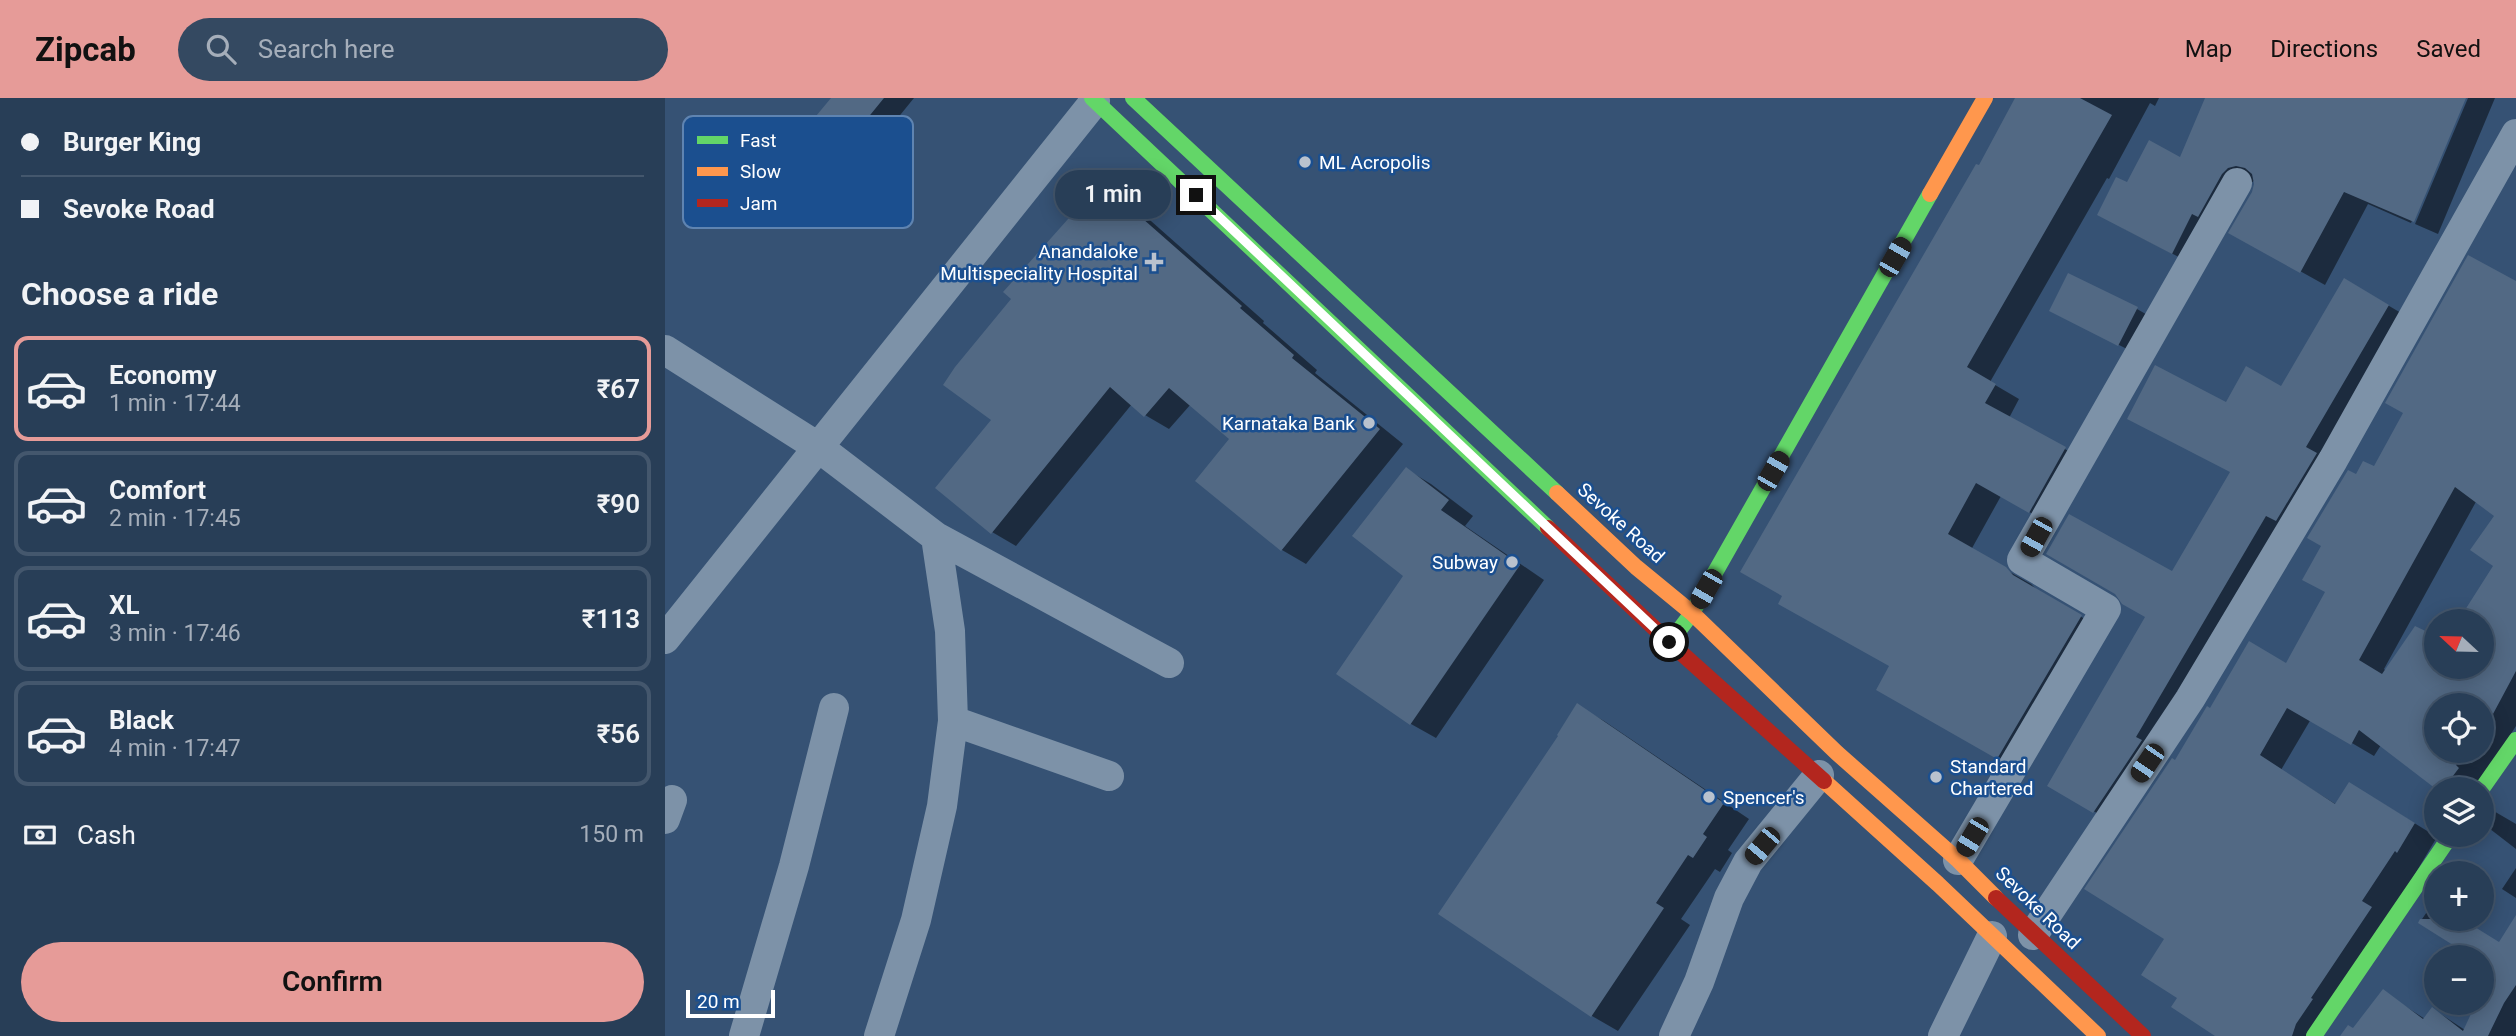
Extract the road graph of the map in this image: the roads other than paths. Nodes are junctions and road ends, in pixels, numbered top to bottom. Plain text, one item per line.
1 (1133, 98) edge
2 (1985, 98) edge
3 (1095, 99) edge
4 (2516, 134) edge
5 (2237, 183) dead end
6 (665, 350) edge
7 (818, 447) junction
8 (936, 537) junction
9 (1636, 567) junction
10 (1617, 592) junction
11 (1692, 613) junction
12 (665, 639) edge
13 (1669, 642) junction
14 (1169, 663) dead end
15 (834, 708) dead end
16 (953, 721) junction
17 (2516, 740) edge
18 (1819, 775) junction
19 (1108, 776) dead end
20 (2490, 777) edge
21 (2443, 847) edge
22 (1958, 860) junction
23 (2033, 935) junction
24 (1992, 936) junction
25 (744, 1036) edge
26 (879, 1036) edge
27 (1674, 1036) edge
28 (1943, 1036) edge
29 (2098, 1036) edge
30 (2143, 1036) edge
31 (2314, 1036) edge

1 - 9 main road, Sevoke Road
2 - 11 main road
3 - 7 street
3 - 10 main road
4 - 23 street
5 - 22 street
6 - 7 street
7 - 8 street
7 - 12 street
8 - 14 street
8 - 16 street
9 - 10 main road
9 - 11 main road, Sevoke Road
10 - 13 main road
11 - 13 main road
11 - 22 main road, Sevoke Road
13 - 18 main road
15 - 25 street
16 - 19 street
16 - 26 street
17 - 20 main road
18 - 24 main road
18 - 27 street
21 - 31 main road
22 - 23 main road, Sevoke Road
23 - 30 main road, Sevoke Road
24 - 28 street
24 - 29 main road

